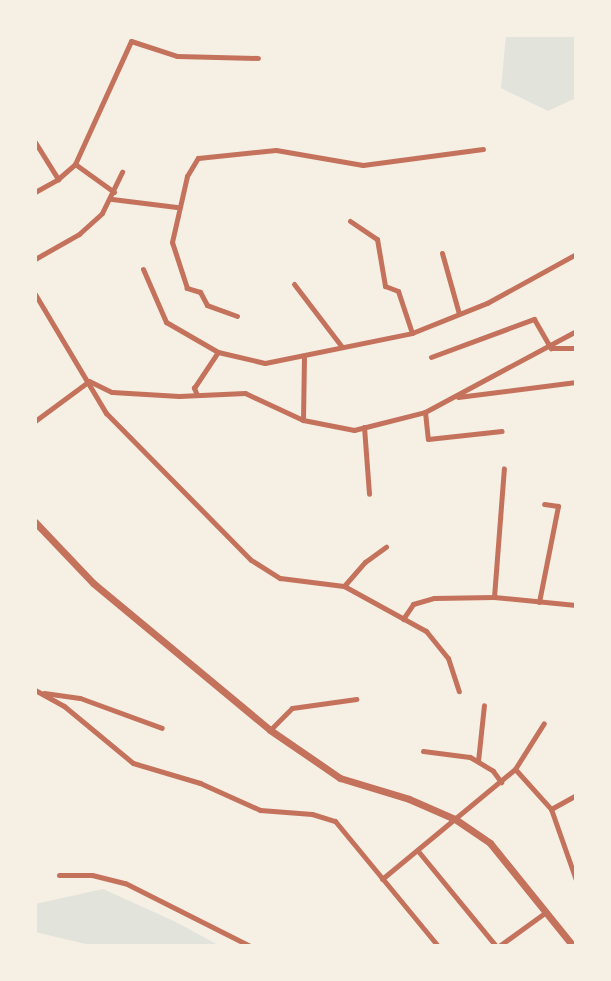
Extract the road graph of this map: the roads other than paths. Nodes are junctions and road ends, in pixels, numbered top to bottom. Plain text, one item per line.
1 (258, 58) dead end
2 (35, 142) edge
3 (483, 149) dead end
4 (75, 164) junction
5 (122, 172) dead end
6 (58, 179) junction
7 (35, 192) edge
8 (114, 192) junction
9 (112, 199) junction
10 (177, 207) junction
11 (350, 221) dead end
12 (442, 253) dead end
13 (576, 254) edge
14 (35, 259) edge
15 (143, 269) dead end
16 (294, 284) dead end
17 (35, 295) edge
18 (458, 314) junction
19 (237, 316) dead end
20 (576, 331) edge
21 (412, 333) junction
22 (342, 347) junction
23 (551, 348) junction
24 (576, 348) edge
25 (218, 352) junction
26 (304, 358) junction
27 (431, 358) dead end
28 (89, 381) junction
29 (576, 382) edge
30 (197, 395) junction
31 (451, 398) junction
32 (425, 412) junction
33 (303, 420) junction
34 (35, 421) edge
35 (364, 427) junction
36 (502, 431) dead end
37 (504, 468) dead end
38 (369, 494) dead end
39 (544, 504) dead end
40 (35, 522) edge
41 (386, 547) dead end
42 (344, 586) junction
43 (494, 597) junction
44 (539, 602) junction
45 (576, 605) edge
46 (403, 619) junction
47 (35, 690) edge
48 (459, 691) dead end
49 (44, 693) junction
50 (356, 699) dead end
51 (484, 705) dead end
52 (544, 723) dead end
53 (162, 728) dead end
54 (270, 730) junction
55 (423, 751) dead end
56 (478, 761) junction
57 (515, 769) junction
58 (501, 782) junction
59 (576, 795) edge
60 (551, 809) junction
61 (455, 819) junction
62 (418, 851) junction
63 (574, 862) edge
64 (59, 875) dead end
65 (382, 879) junction
66 (576, 880) edge
67 (546, 912) junction
68 (250, 946) edge
69 (438, 946) edge
70 (498, 946) edge
71 (573, 946) edge

1 - 4 street
2 - 6 street
3 - 10 street
4 - 6 street
4 - 8 street
5 - 8 street
6 - 7 street
8 - 9 street
9 - 10 street
9 - 14 street
10 - 19 street
11 - 21 street
12 - 18 street
13 - 18 street
15 - 25 street
16 - 22 street
17 - 28 street
18 - 21 street
20 - 23 street
21 - 22 street
22 - 26 street
23 - 24 street
23 - 27 street
23 - 31 street
25 - 26 street
25 - 30 street
26 - 33 street
28 - 30 street
28 - 34 street
28 - 42 street
29 - 31 street
30 - 33 street
31 - 32 street
32 - 35 street
32 - 36 street
33 - 35 street
35 - 38 street
37 - 43 street
39 - 44 street
40 - 54 street
41 - 42 street
42 - 46 street
43 - 44 street
43 - 46 street
44 - 45 street
46 - 48 street
47 - 49 street
49 - 53 street
49 - 65 street
50 - 54 street
51 - 56 street
52 - 57 street
54 - 61 street
55 - 56 street
56 - 58 street
57 - 58 street
57 - 60 street
58 - 61 street
59 - 60 street
60 - 63 street
61 - 62 street
61 - 67 street
62 - 65 street
62 - 70 street
63 - 66 street
64 - 68 street
65 - 69 street
67 - 70 street
67 - 71 street

